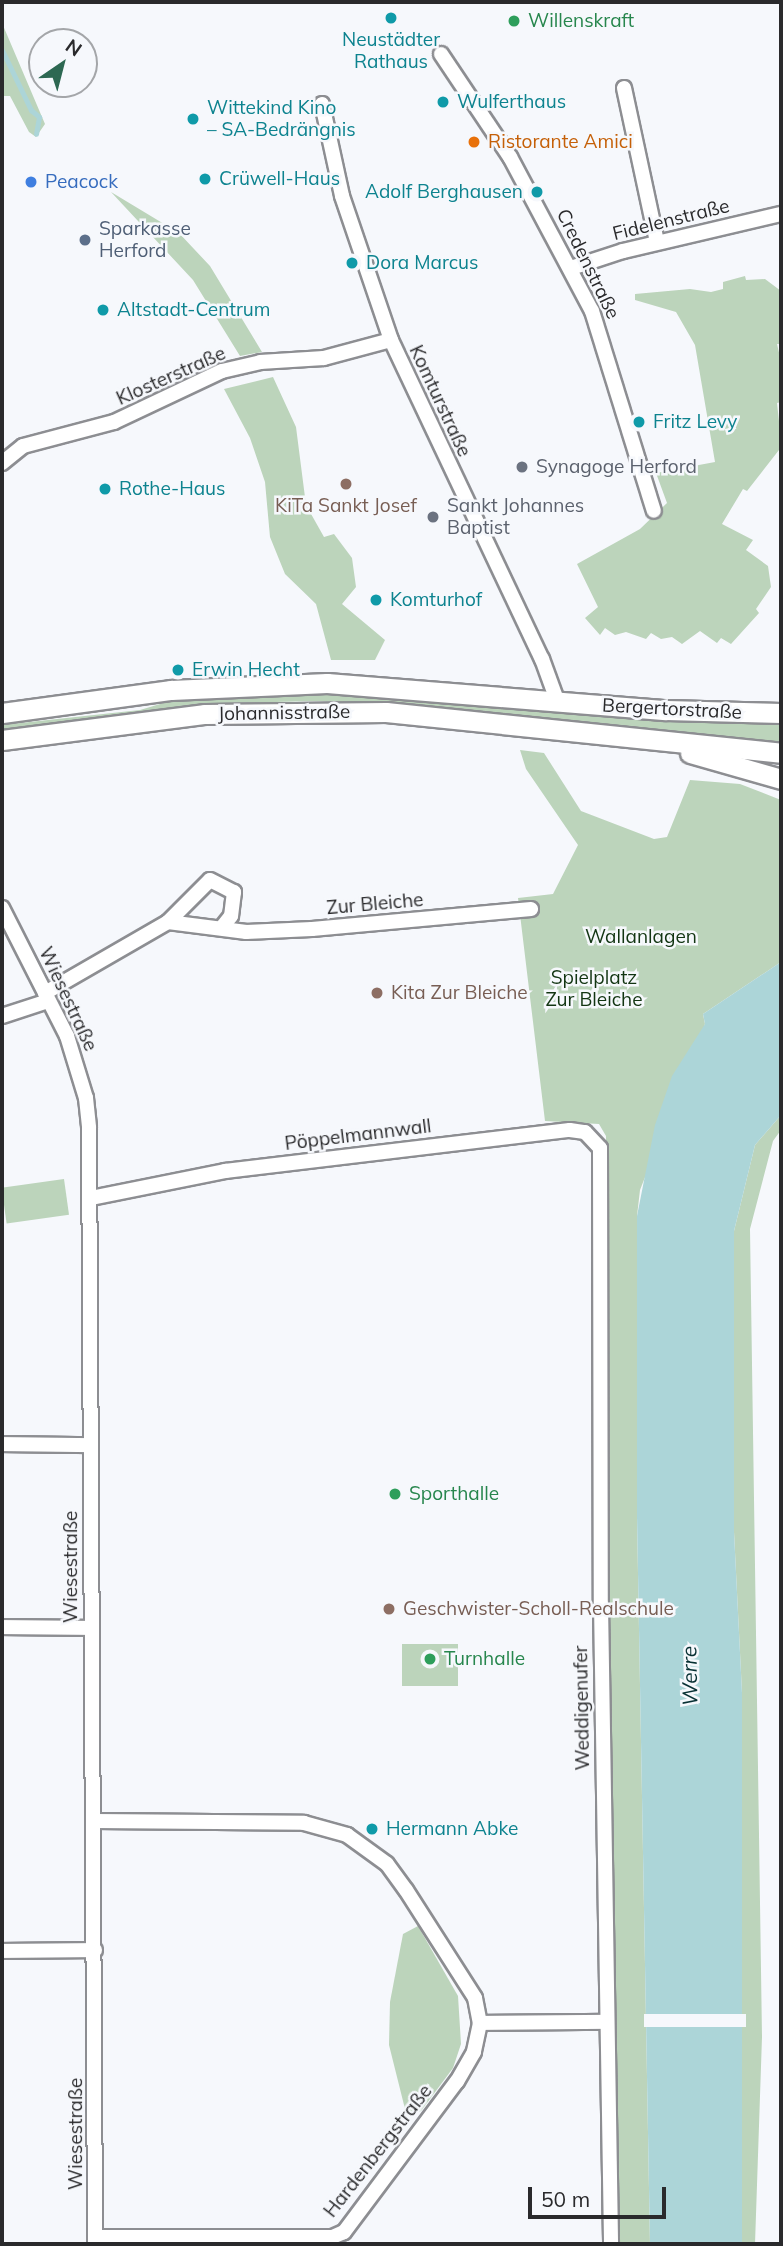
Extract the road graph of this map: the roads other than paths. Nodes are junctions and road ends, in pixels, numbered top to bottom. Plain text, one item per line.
1 (440, 54) dead end
2 (624, 88) dead end
3 (321, 104) dead end
4 (781, 214) edge
5 (657, 242) junction
6 (571, 268) junction
7 (391, 340) junction
8 (2, 463) edge
9 (653, 511) dead end
10 (781, 696) edge
11 (558, 703) junction
12 (2, 713) edge
13 (754, 713) junction
14 (781, 713) edge
15 (566, 729) joint
16 (2, 740) edge
17 (660, 740) junction
18 (781, 753) edge
19 (781, 779) edge
20 (2, 908) edge
21 (531, 909) dead end
22 (168, 922) junction
23 (223, 926) junction
24 (46, 997) junction
25 (2, 1016) edge
26 (599, 1172) joint
27 (91, 1198) junction
28 (2, 1444) edge
29 (90, 1445) junction
30 (2, 1628) edge
31 (90, 1628) junction
32 (95, 1821) junction
33 (95, 1950) junction
34 (2, 1951) edge
35 (605, 2022) junction
36 (480, 2024) junction
37 (343, 2238) edge
38 (95, 2240) edge
39 (611, 2244) edge

1 - 6 street, Credenstraße
2 - 5 street
3 - 7 street, Komturstraße
4 - 5 street, Fidelenstraße
5 - 6 street, Fidelenstraße
6 - 9 street, Credenstraße
7 - 8 street, Klosterstraße
7 - 11 street, Komturstraße
10 - 13 main road, Bergertorstraße
11 - 12 main road, Johannisstraße
11 - 13 main road, Bergertorstraße
13 - 14 main road
15 - 16 main road, Johannisstraße
15 - 17 main road, Bergertorstraße
17 - 18 main road, Bergertorstraße
17 - 19 main road, Bergertorstraße
20 - 24 street, Wiesestraße
21 - 23 street, Zur Bleiche
22 - 23 street, Zur Bleiche
22 - 23 street
22 - 24 street
24 - 25 street
24 - 27 street, Wiesestraße
26 - 27 street, Pöppelmannwall
26 - 35 street, Weddigenufer
27 - 29 street, Wiesestraße
28 - 29 street
29 - 31 street, Wiesestraße
30 - 31 street
31 - 32 street, Wiesestraße
32 - 33 street, Wiesestraße
32 - 36 street
33 - 34 street
33 - 38 street, Wiesestraße
35 - 36 street
35 - 39 street, Weddigenufer
36 - 37 street, Hardenbergstraße
37 - 38 street, Hardenbergstraße

